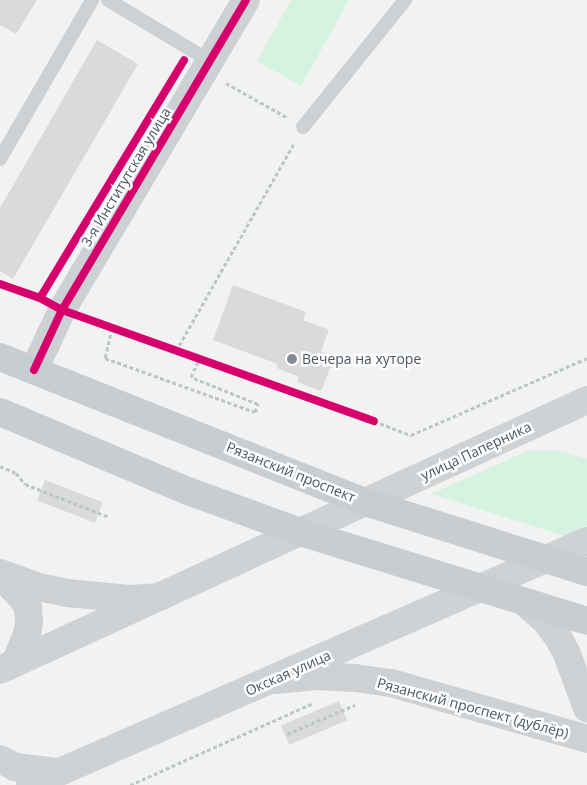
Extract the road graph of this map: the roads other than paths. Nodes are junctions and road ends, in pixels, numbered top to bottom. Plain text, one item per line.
1 (92, 0) edge
2 (108, 0) edge
3 (246, 0) edge
4 (405, 0) edge
5 (216, 70) junction
6 (303, 127) road end
7 (0, 159) edge
8 (0, 357) edge
9 (34, 370) junction
10 (587, 400) edge
11 (587, 411) edge
12 (0, 412) edge
13 (587, 423) edge
14 (365, 502) junction
15 (300, 532) junction
16 (587, 541) edge
17 (546, 560) junction
18 (587, 572) edge
19 (0, 574) edge
20 (480, 589) junction
21 (162, 597) junction
22 (524, 602) junction
23 (587, 621) edge
24 (6, 668) edge
25 (270, 681) junction
26 (587, 708) edge
27 (587, 739) edge
28 (0, 759) edge
29 (66, 779) edge
30 (30, 785) edge

1 - 7 lane
2 - 5 lane
3 - 5 street, 3-я Институтская улица
4 - 6 lane
5 - 9 street, 3-я Институтская улица
8 - 9 main road, Рязанский проспект
9 - 14 main road, Рязанский проспект
10 - 14 main road, улица Паперника
11 - 13 main road
12 - 15 main road
14 - 15 main road
14 - 17 main road, Рязанский проспект
15 - 20 main road
15 - 21 main road
16 - 17 main road
17 - 18 main road, Рязанский проспект
17 - 20 main road, Окская улица
19 - 21 street
19 - 24 street
20 - 22 main road
20 - 25 main road, Окская улица
21 - 24 main road
22 - 23 main road
22 - 26 street
25 - 27 street, Рязанский проспект (дублёр)
25 - 29 main road, Окская улица
28 - 29 main road
29 - 30 main road, Окская улица

